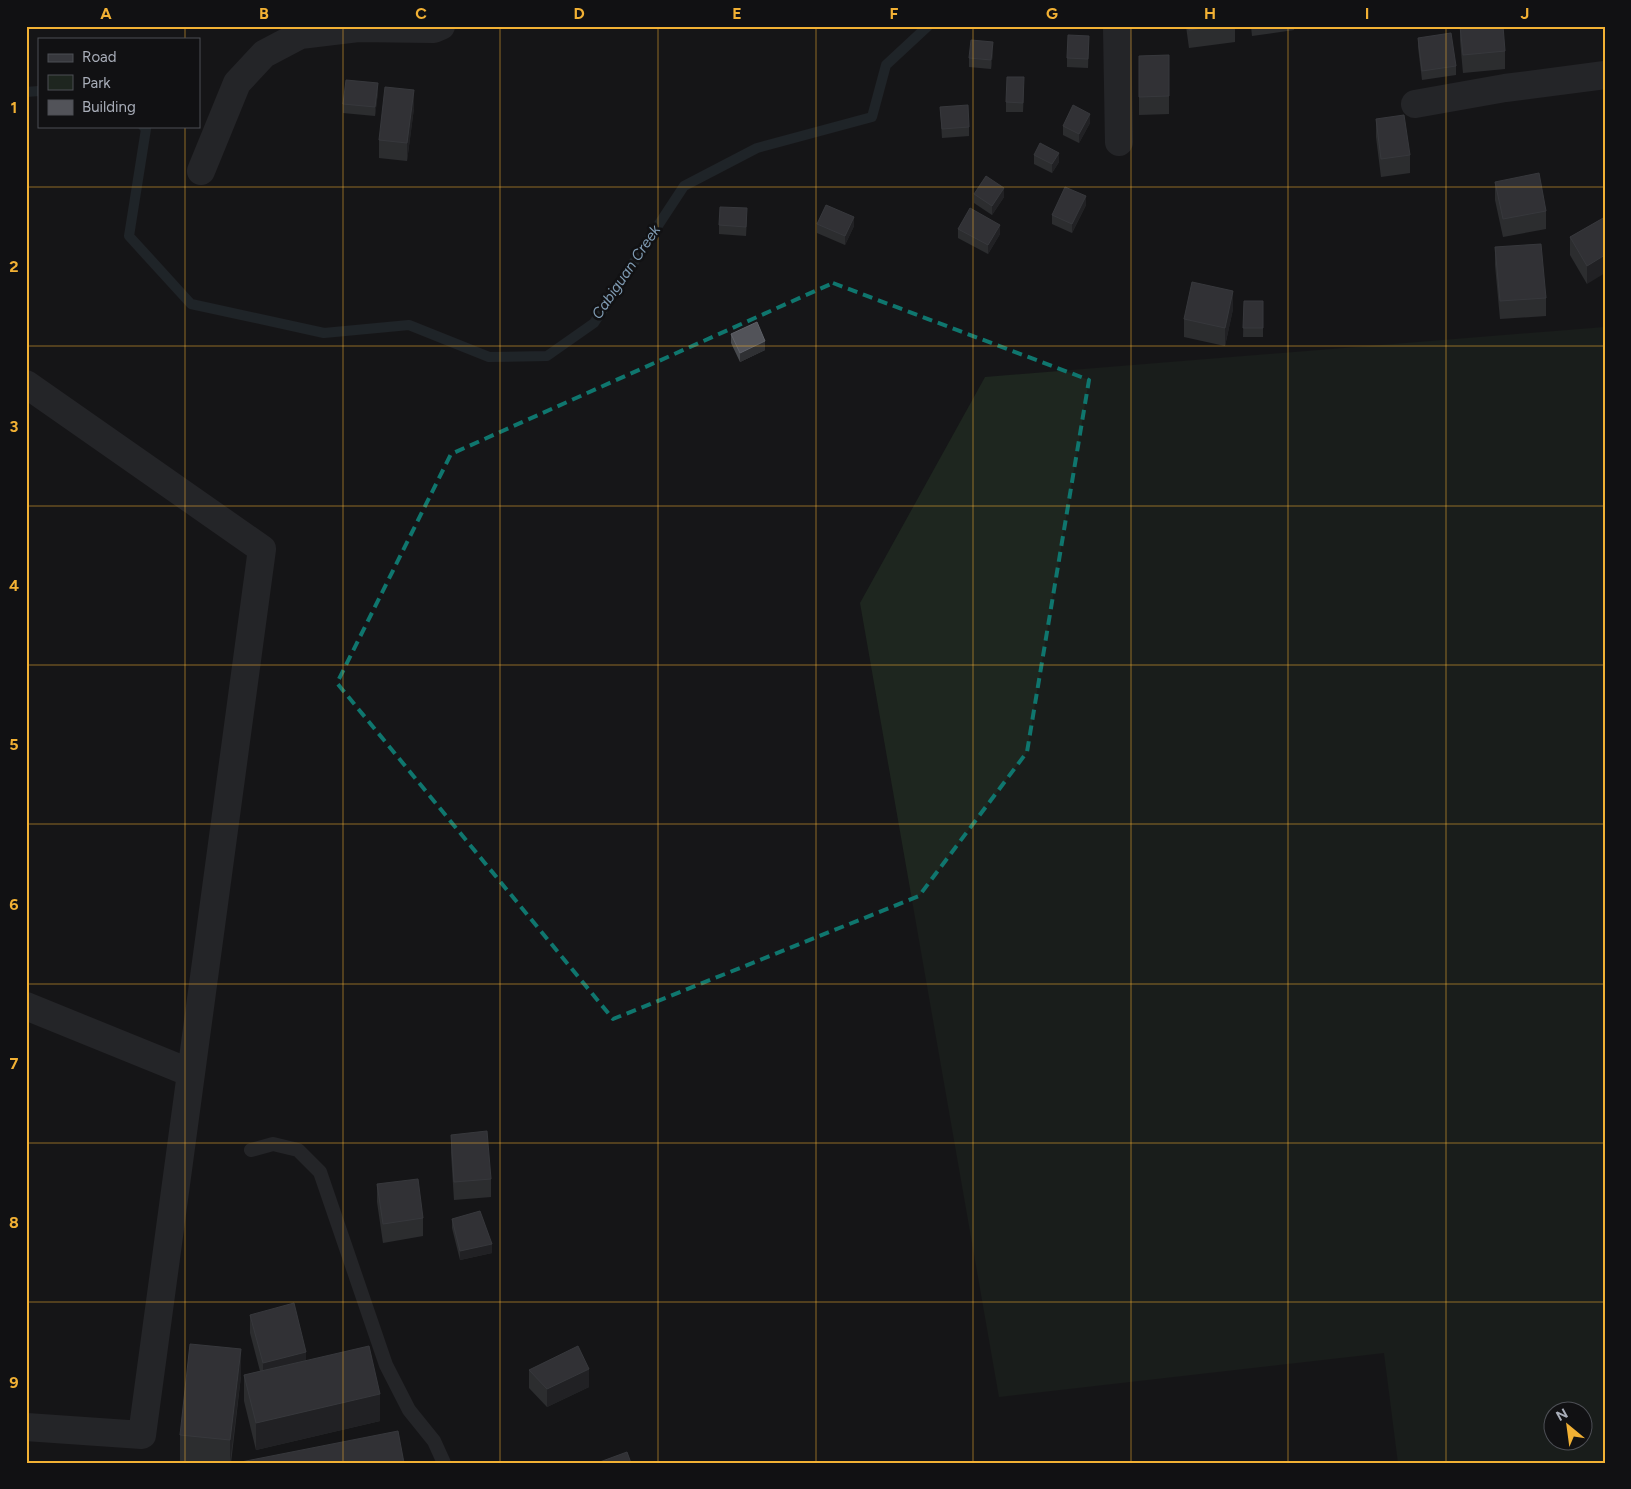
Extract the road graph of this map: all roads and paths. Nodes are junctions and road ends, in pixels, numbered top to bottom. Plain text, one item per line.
1 (441, 26) edge
2 (1117, 26) edge
3 (1605, 75) edge
4 (1415, 104) dead end
5 (1119, 142) dead end
6 (201, 171) dead end
7 (26, 384) edge
8 (26, 1006) edge
9 (191, 1073) junction
10 (251, 1150) dead end
11 (26, 1426) edge
12 (444, 1463) edge

1 - 6 street
2 - 5 street
3 - 4 street
7 - 9 street
8 - 9 street
9 - 11 street
10 - 12 lane

